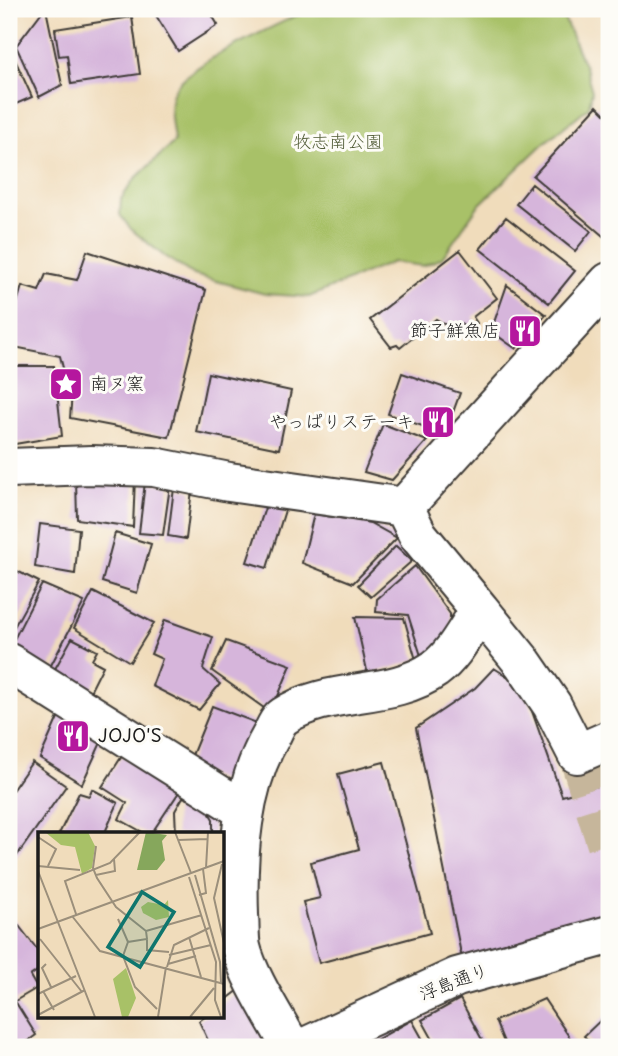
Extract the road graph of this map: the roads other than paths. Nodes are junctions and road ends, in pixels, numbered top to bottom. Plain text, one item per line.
1 (609, 282) edge
2 (9, 468) edge
3 (404, 507) junction
4 (480, 610) junction
5 (9, 663) edge
6 (609, 740) edge
7 (245, 811) junction
8 (609, 935) edge
9 (291, 1047) edge
10 (305, 1047) edge

1 - 3 street
2 - 3 street
3 - 4 street
4 - 6 street
4 - 7 street
5 - 7 street
7 - 9 street
8 - 10 street, 浮島通り

